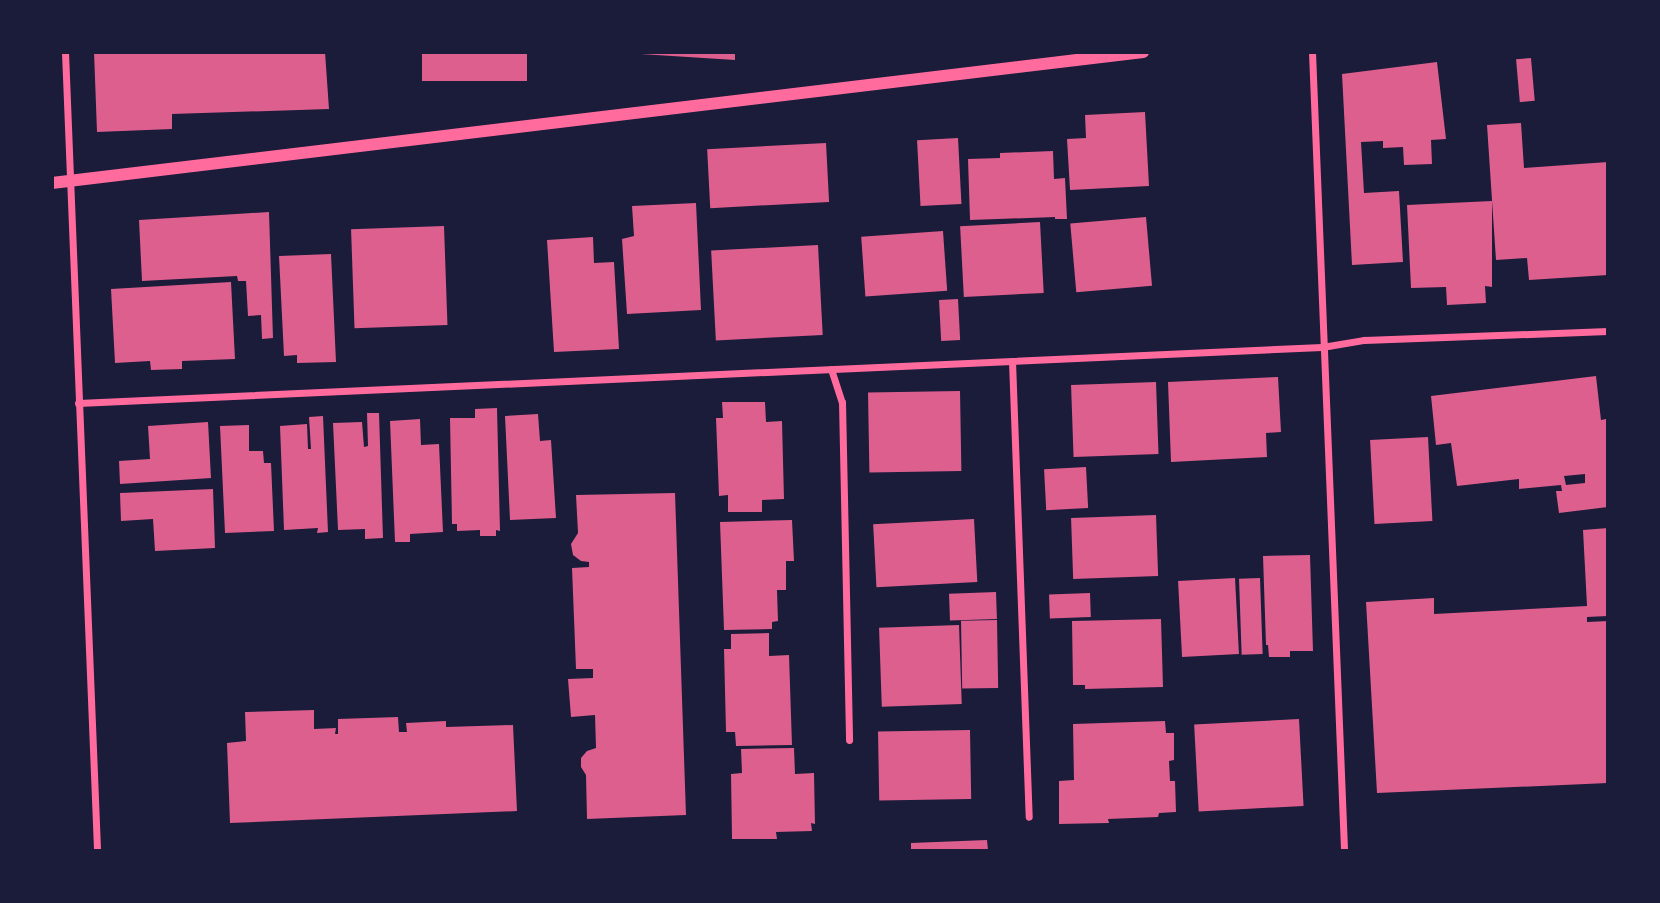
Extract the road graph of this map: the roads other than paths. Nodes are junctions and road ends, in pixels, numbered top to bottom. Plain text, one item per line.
1 (65, 52) edge
2 (1143, 52) edge
3 (1312, 52) edge
4 (70, 181) junction
5 (52, 183) edge
6 (1608, 331) edge
7 (1322, 347) junction
8 (1012, 361) junction
9 (831, 369) junction
10 (78, 403) junction
11 (849, 740) dead end
12 (1029, 817) dead end
13 (97, 850) edge
14 (1344, 850) edge

1 - 4 street
2 - 4 street
3 - 7 street
4 - 5 street
4 - 10 street
6 - 7 street
7 - 8 street
7 - 14 street
8 - 9 street
8 - 12 street
9 - 10 street
9 - 11 street
10 - 13 street

